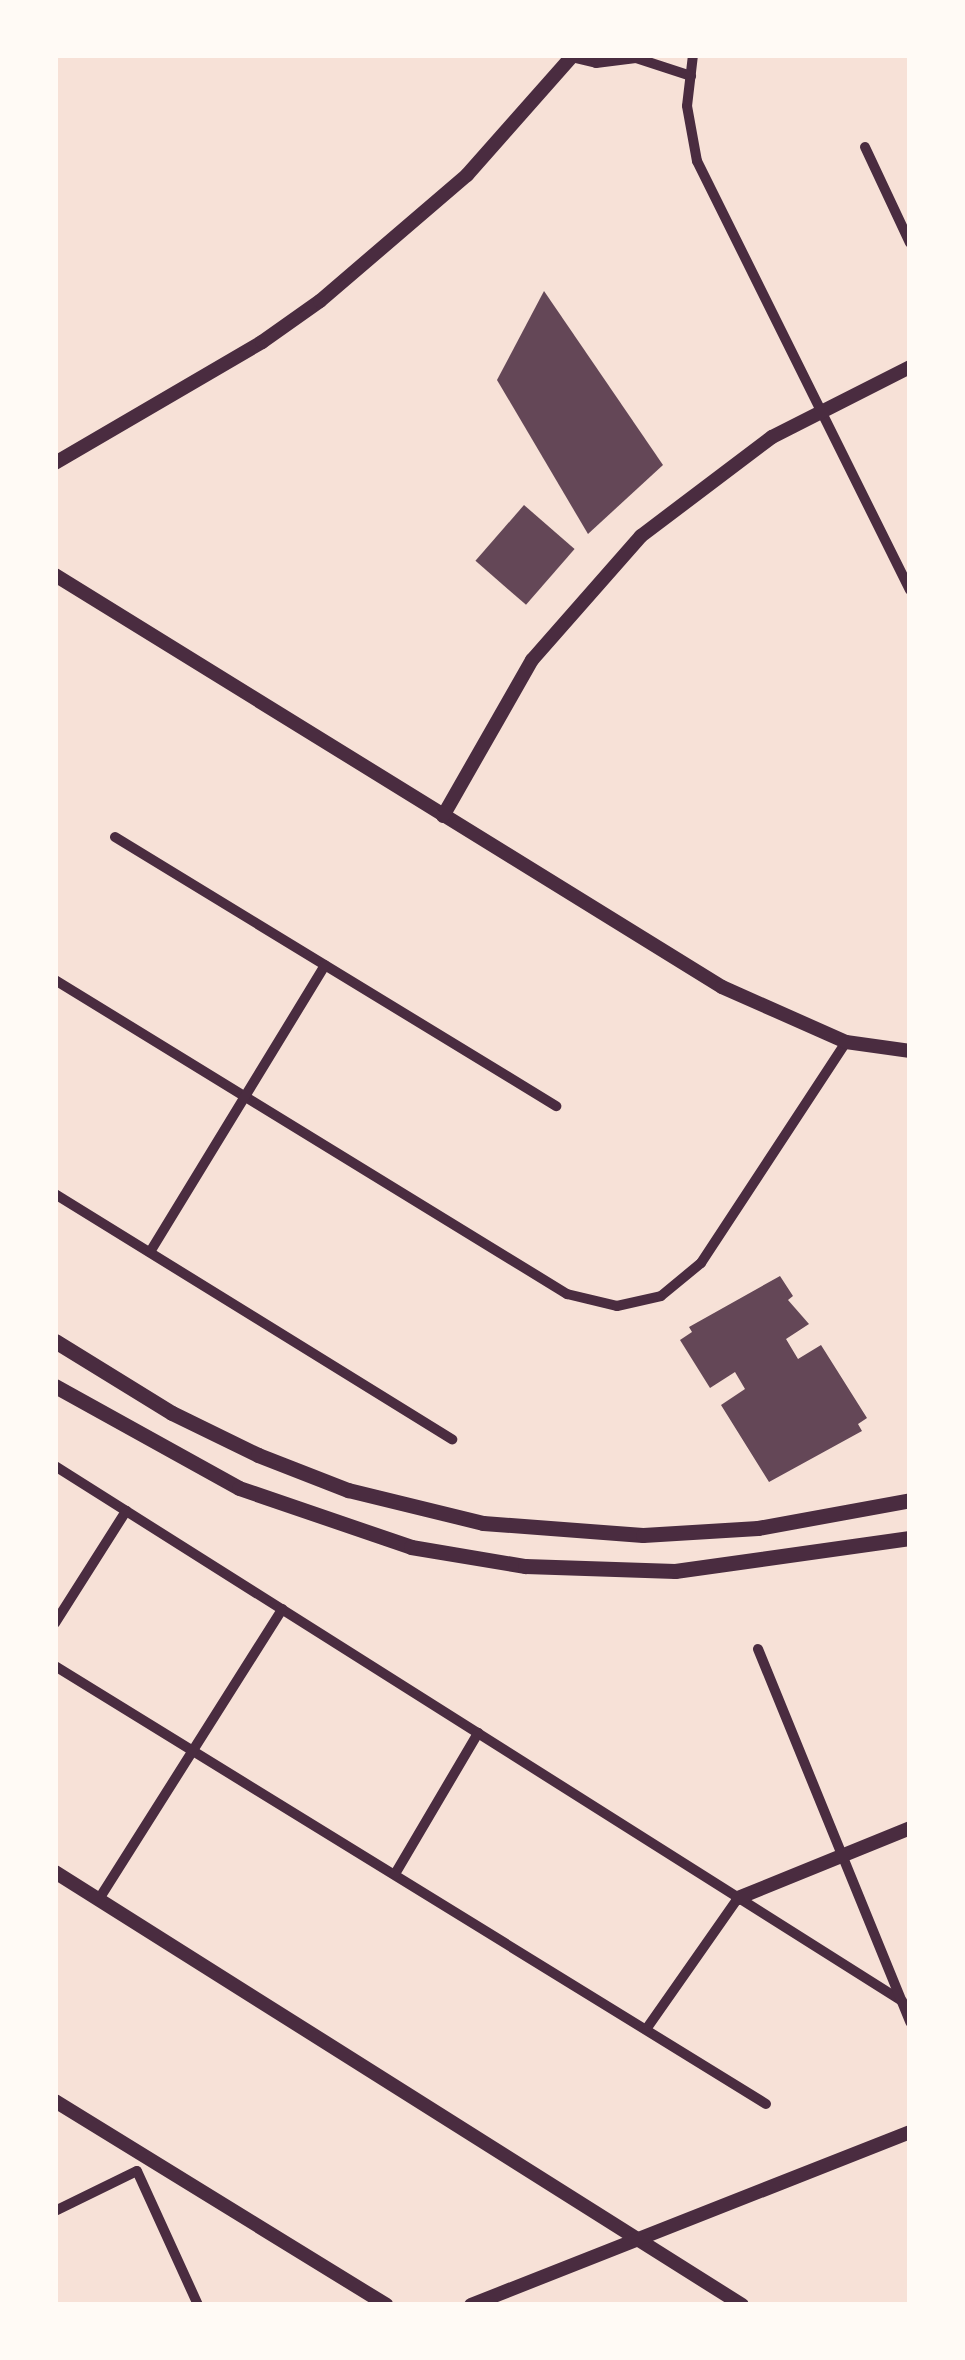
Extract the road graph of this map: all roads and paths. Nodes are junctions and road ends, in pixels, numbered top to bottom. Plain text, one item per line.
1 (694, 55) edge
2 (572, 56) edge
3 (691, 76) junction
4 (865, 147) dead end
5 (910, 242) edge
6 (910, 366) edge
7 (819, 410) junction
8 (55, 463) edge
9 (55, 575) edge
10 (910, 590) edge
11 (443, 816) junction
12 (116, 836) dead end
13 (325, 964) junction
14 (55, 980) edge
15 (846, 1042) junction
16 (910, 1051) edge
17 (245, 1096) junction
18 (556, 1106) dead end
19 (55, 1194) edge
20 (150, 1252) junction
21 (55, 1342) edge
22 (55, 1386) edge
23 (452, 1439) dead end
24 (55, 1466) edge
25 (910, 1500) edge
26 (126, 1510) junction
27 (910, 1538) edge
28 (282, 1609) junction
29 (55, 1622) edge
30 (758, 1648) dead end
31 (55, 1666) edge
32 (478, 1734) junction
33 (192, 1751) junction
34 (910, 1828) edge
35 (842, 1856) junction
36 (55, 1872) edge
37 (394, 1874) junction
38 (738, 1898) junction
39 (99, 1899) junction
40 (902, 2001) junction
41 (910, 2022) edge
42 (648, 2028) junction
43 (55, 2100) edge
44 (766, 2104) dead end
45 (910, 2132) edge
46 (55, 2211) edge
47 (634, 2240) junction
48 (198, 2305) edge
49 (386, 2305) edge
50 (470, 2305) edge
51 (742, 2305) edge

1 - 3 street
2 - 3 street
2 - 8 street
3 - 7 street
4 - 5 street
6 - 7 street
7 - 10 street
7 - 11 street
9 - 11 street
11 - 15 street
12 - 13 street
13 - 17 street
13 - 18 street
14 - 17 street
15 - 16 street
15 - 17 street
17 - 20 street
19 - 20 street
20 - 23 street
21 - 25 main road
22 - 27 main road
24 - 26 street
26 - 28 street
26 - 29 street
28 - 32 street
28 - 33 street
30 - 35 street
31 - 33 street
32 - 37 street
32 - 38 street
33 - 37 street
33 - 39 street
34 - 35 street
35 - 38 street
35 - 40 street
36 - 39 street
37 - 42 street
38 - 40 street
38 - 42 street
39 - 47 street
40 - 41 street
42 - 44 street
43 - 49 street
45 - 47 street
46 - 48 street
47 - 50 street
47 - 51 street

